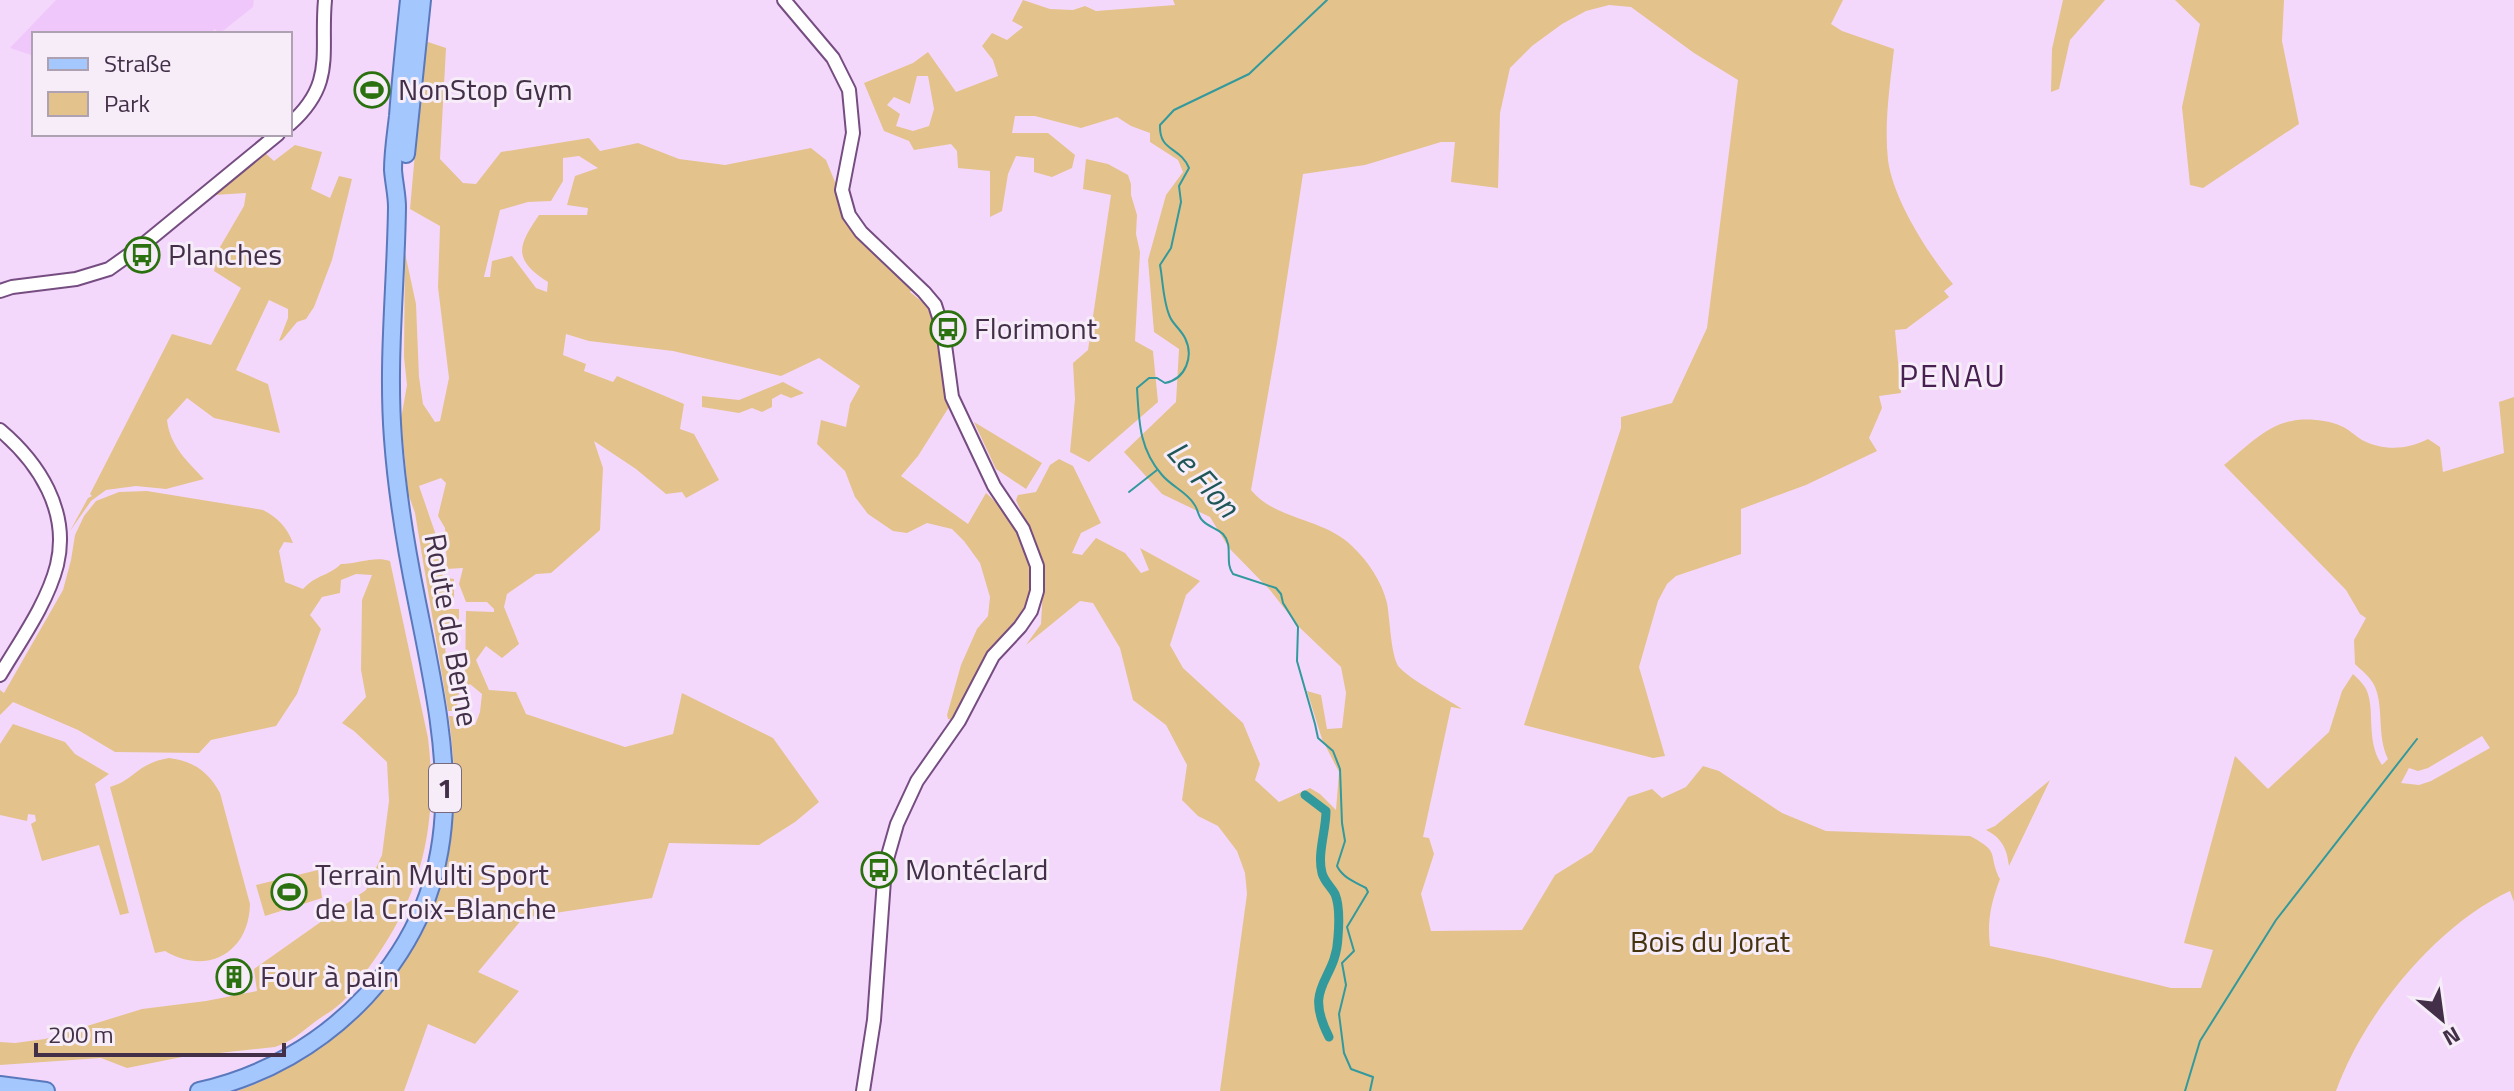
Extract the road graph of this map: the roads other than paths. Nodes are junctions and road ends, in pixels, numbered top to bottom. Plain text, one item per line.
1 (325, 0) edge
2 (409, 0) edge
3 (422, 0) edge
4 (784, 0) edge
5 (292, 122) edge
6 (276, 136) edge
7 (397, 204) junction
8 (0, 291) edge
9 (0, 430) edge
10 (0, 675) edge
11 (2, 1086) edge
12 (46, 1091) edge
13 (199, 1091) edge
14 (863, 1091) edge

1 - 5 street
2 - 7 main road, Route de Berne / 1
3 - 7 main road, Route de Berne / 1
4 - 14 street
6 - 8 street
7 - 13 main road, Route de Berne / 1
9 - 10 street
11 - 12 main road

